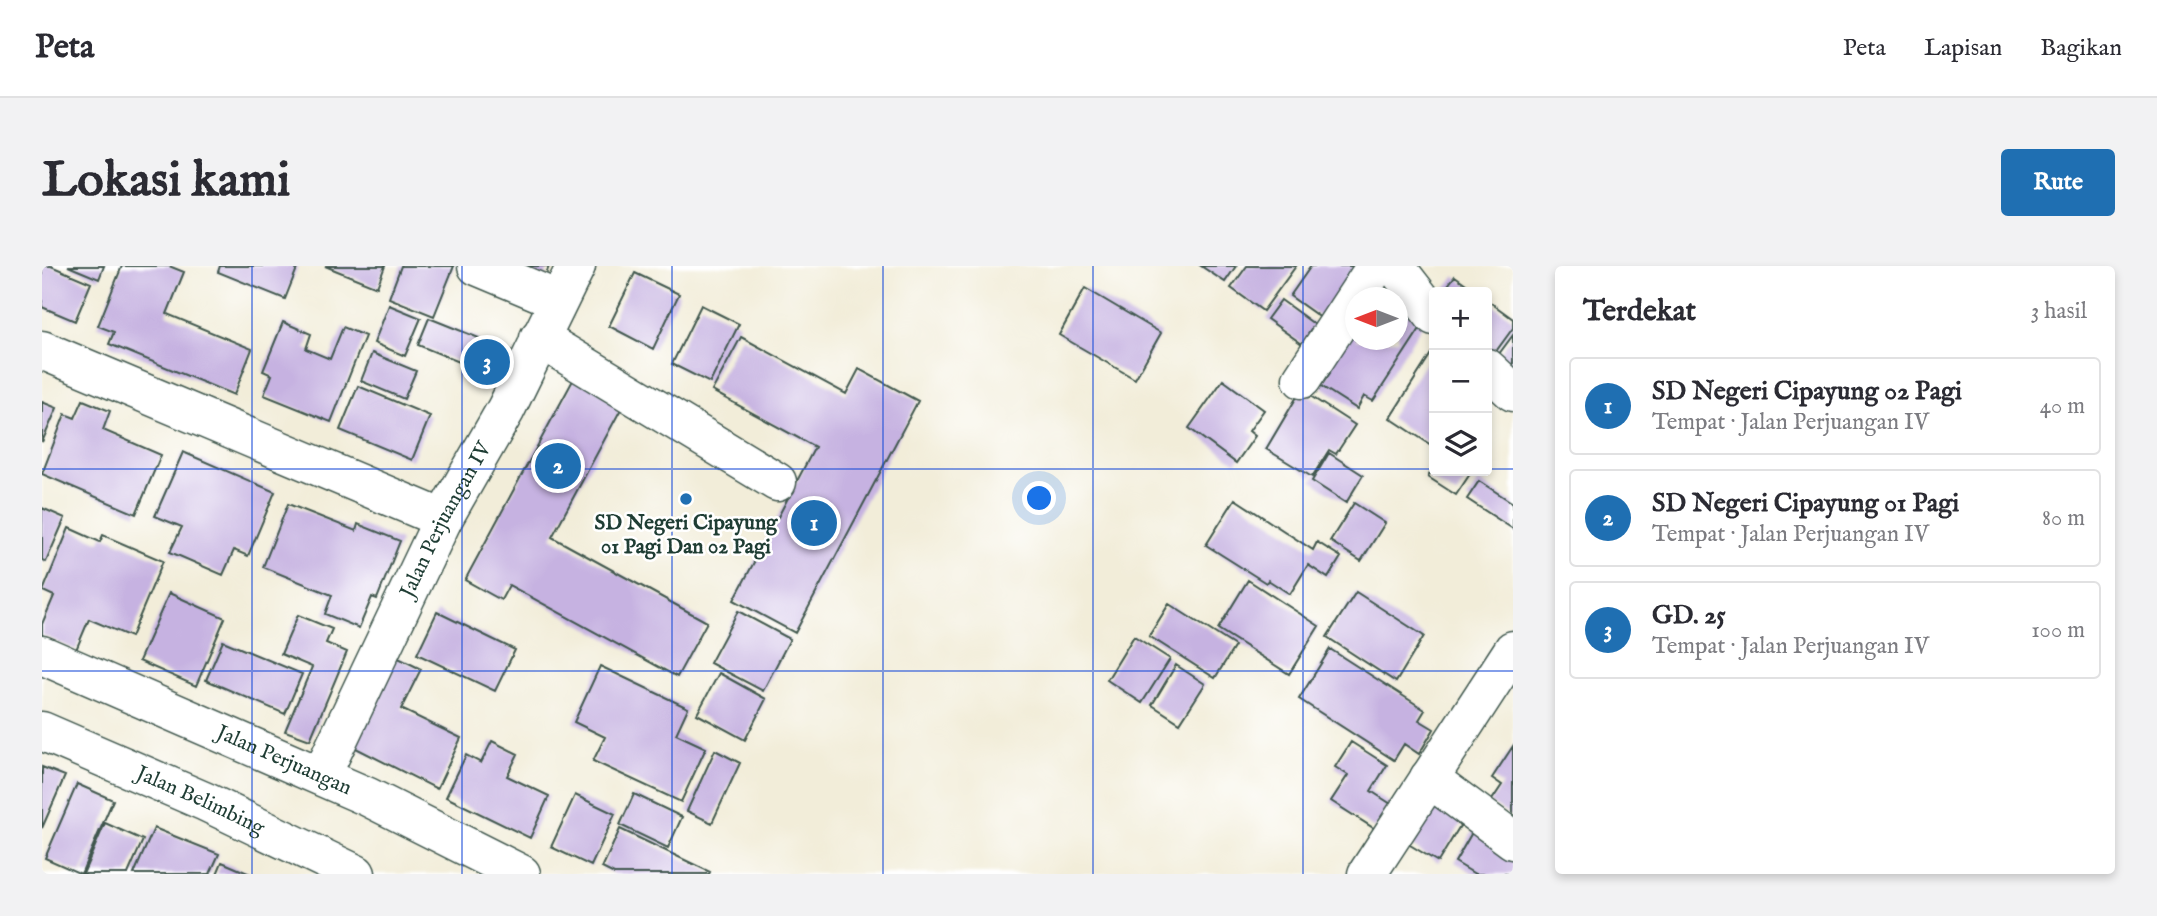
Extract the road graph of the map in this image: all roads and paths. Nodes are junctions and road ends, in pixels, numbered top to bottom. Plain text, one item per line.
1 (477, 266) edge
2 (576, 266) edge
3 (1376, 266) edge
4 (1395, 266) edge
5 (558, 300) junction
6 (1429, 311) edge
7 (539, 338) junction
8 (42, 350) edge
9 (1492, 373) edge
10 (1302, 379) dead end
11 (1513, 393) edge
12 (777, 482) dead end
13 (443, 519) junction
14 (1513, 650) edge
15 (42, 654) edge
16 (42, 731) edge
17 (321, 776) junction
18 (1429, 778) junction
19 (1513, 840) edge
20 (356, 874) edge
21 (521, 874) edge
22 (1367, 874) edge

1 - 5 street
2 - 5 street, Jalan Perjuangan IV
3 - 10 street
4 - 6 street
5 - 7 street, Jalan Perjuangan IV
7 - 12 street
7 - 13 street, Jalan Perjuangan IV
8 - 13 street
9 - 11 street
13 - 17 street, Jalan Perjuangan IV
14 - 18 street
15 - 17 street, Jalan Perjuangan
16 - 20 street, Jalan Belimbing
17 - 21 street, Jalan Perjuangan
18 - 19 street
18 - 22 street

